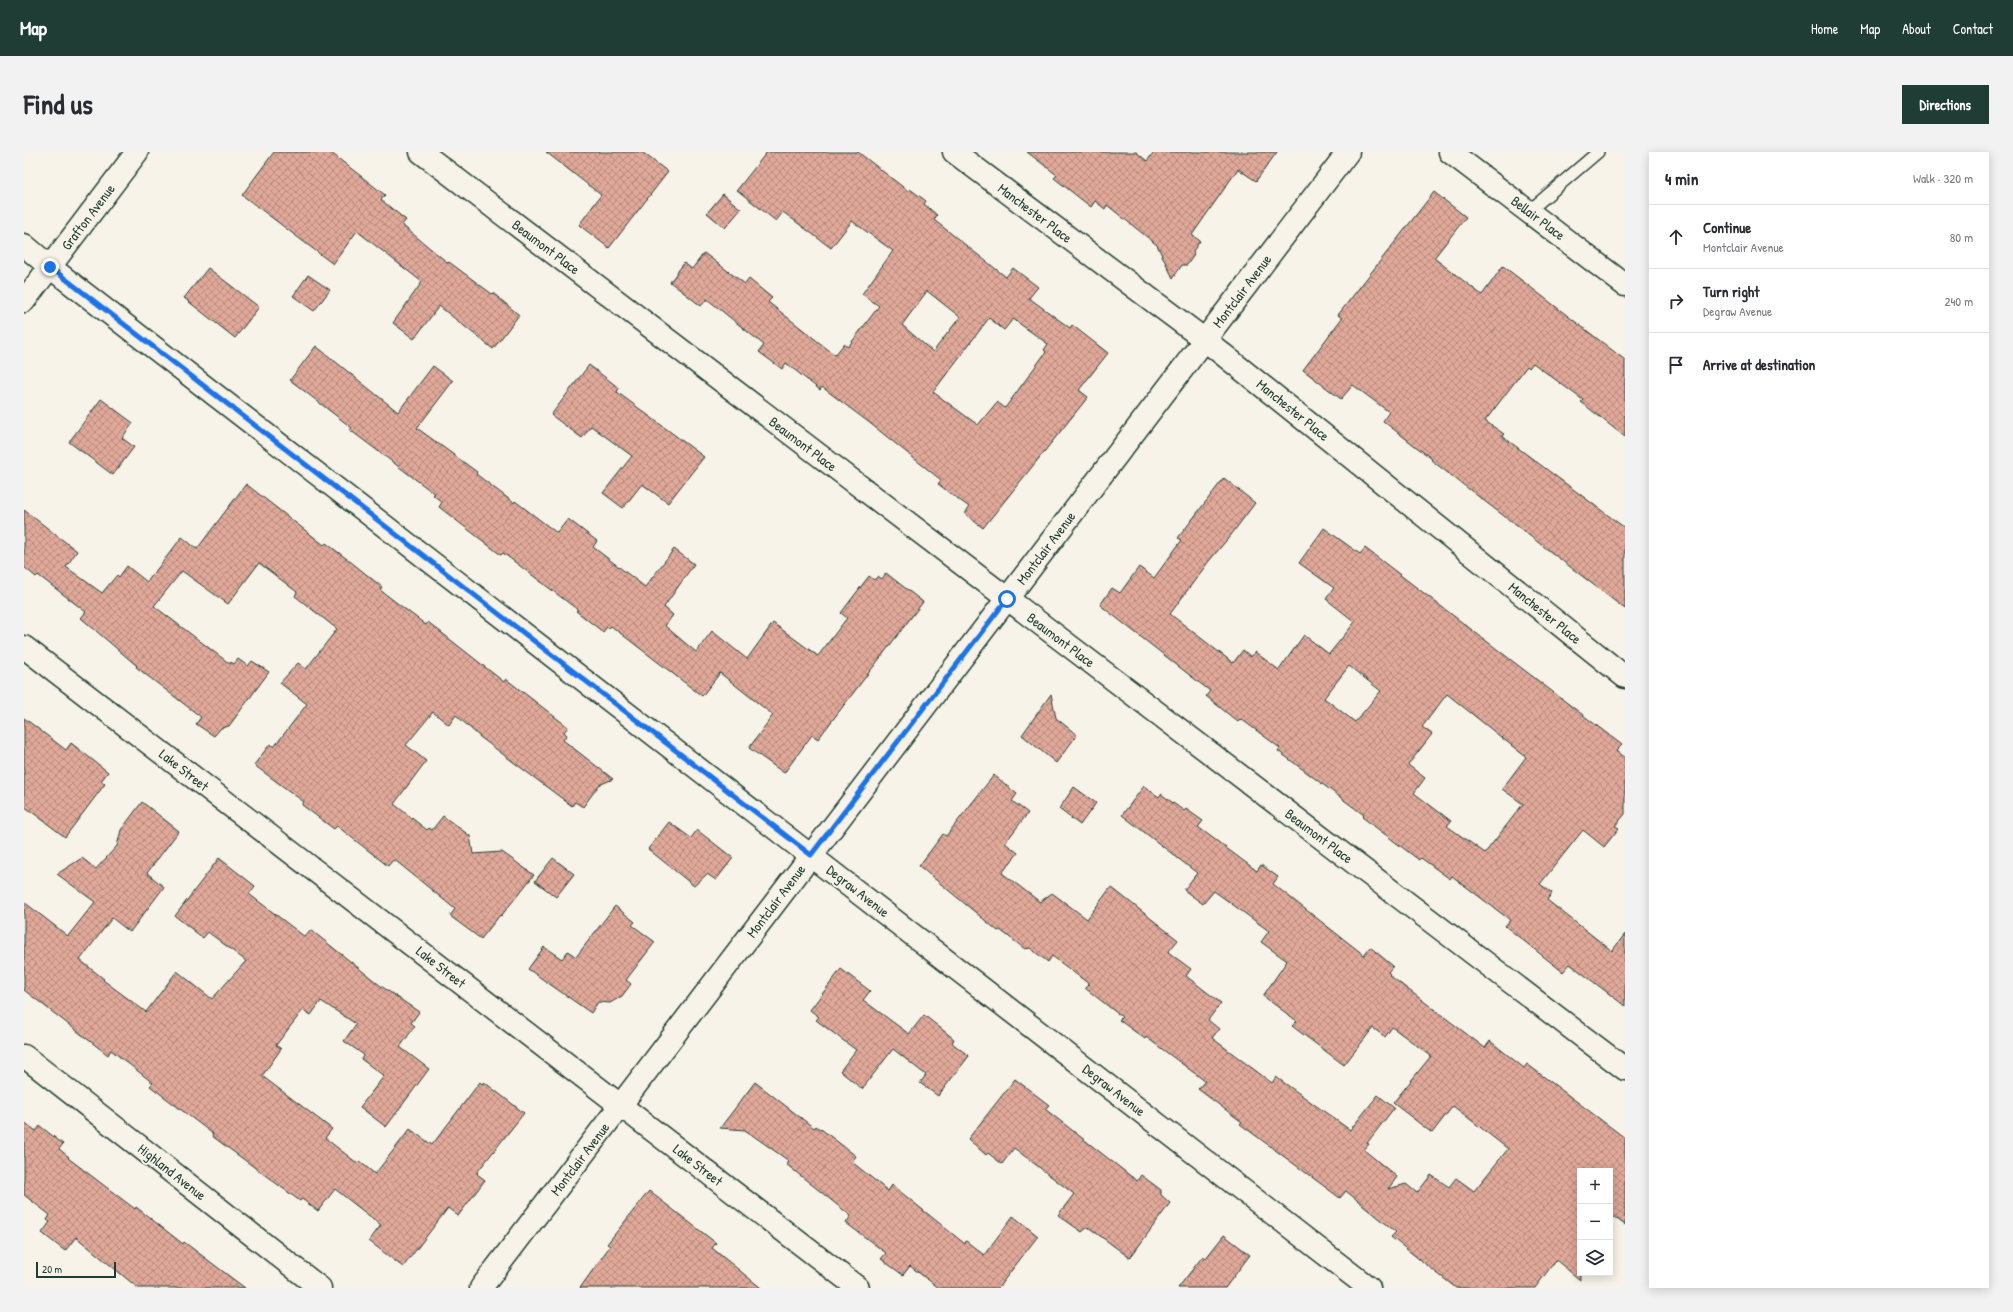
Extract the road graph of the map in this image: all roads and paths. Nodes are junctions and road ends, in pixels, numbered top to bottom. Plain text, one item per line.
1 (137, 152) edge
2 (421, 152) edge
3 (954, 152) edge
4 (1348, 152) edge
5 (1450, 152) edge
6 (1598, 152) edge
7 (1529, 212) junction
8 (24, 245) edge
9 (50, 267) junction
10 (1625, 285) edge
11 (24, 301) edge
12 (1205, 340) junction
13 (1007, 599) junction
14 (24, 647) edge
15 (1625, 677) edge
16 (811, 855) junction
17 (24, 1056) edge
18 (1625, 1069) edge
19 (621, 1105) junction
20 (320, 1288) edge
21 (481, 1288) edge
22 (858, 1288) edge
23 (1369, 1288) edge

1 - 9 street, Grafton Avenue
2 - 13 street, Beaumont Place
3 - 12 street, Manchester Place
4 - 12 street, Montclair Avenue
5 - 7 street, Bellair Place
6 - 7 lane
7 - 10 street, Bellair Place
8 - 9 street, Degraw Avenue
9 - 11 street, Grafton Avenue
9 - 16 street, Degraw Avenue
12 - 13 street, Montclair Avenue
12 - 15 street, Manchester Place
13 - 16 street, Montclair Avenue
13 - 18 street, Beaumont Place
14 - 19 street, Lake Street
16 - 19 street, Montclair Avenue
16 - 23 street, Degraw Avenue
17 - 20 street, Highland Avenue
19 - 21 street, Montclair Avenue
19 - 22 street, Lake Street

